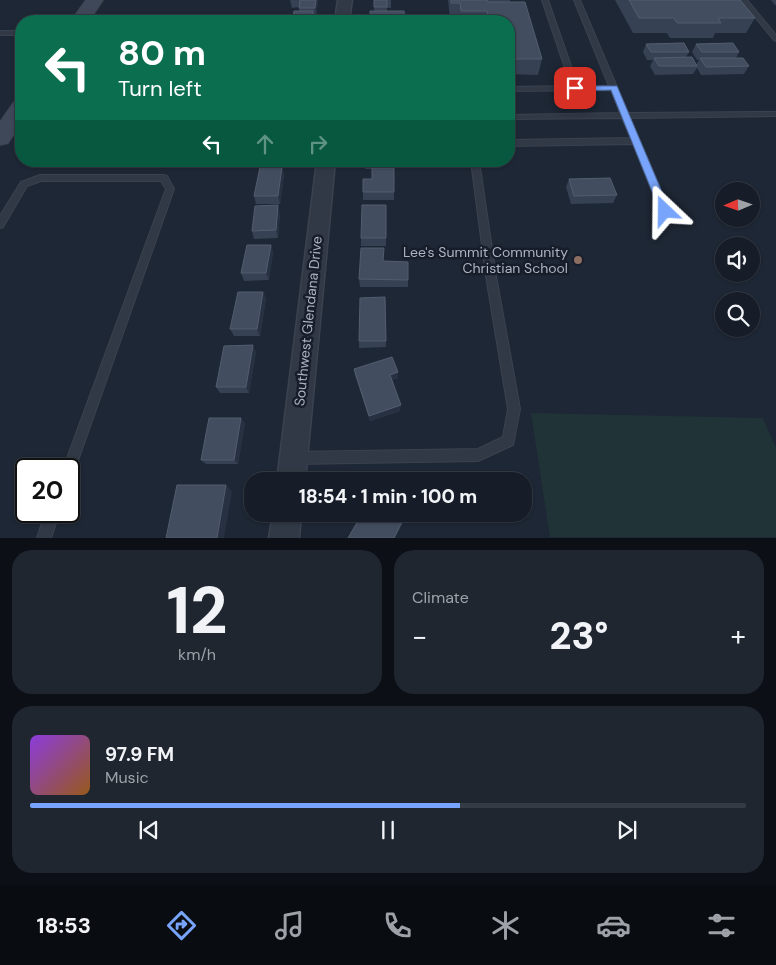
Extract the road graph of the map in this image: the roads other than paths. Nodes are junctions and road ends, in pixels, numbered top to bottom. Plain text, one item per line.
1 (95, 0) edge
2 (345, 0) edge
3 (545, 0) edge
4 (577, 0) edge
5 (744, 0) edge
6 (84, 15) edge
7 (343, 15) edge
8 (0, 33) edge
9 (15, 33) edge
10 (776, 39) edge
11 (515, 88) edge
12 (575, 88) junction
13 (614, 88) junction
14 (776, 114) edge
15 (625, 115) junction
16 (15, 116) edge
17 (515, 116) edge
18 (1, 135) edge
19 (636, 141) junction
20 (515, 142) edge
21 (325, 167) edge
22 (475, 167) edge
23 (665, 211) dead end
24 (0, 223) edge
25 (73, 458) edge
26 (293, 458) junction
27 (291, 472) edge
28 (285, 522) edge
29 (49, 523) edge
30 (44, 538) edge
31 (284, 538) edge

1 - 6 street
2 - 7 street
3 - 12 lane
4 - 13 lane
5 - 10 lane
8 - 9 lane
11 - 12 lane
12 - 13 lane
13 - 15 lane
14 - 15 lane
15 - 17 lane
15 - 19 lane
16 - 18 street
19 - 20 lane
19 - 23 lane
21 - 26 street, Southwest Glendana Drive
22 - 26 lane
24 - 25 lane
26 - 27 street, Southwest Glendana Drive
28 - 31 street
29 - 30 lane

